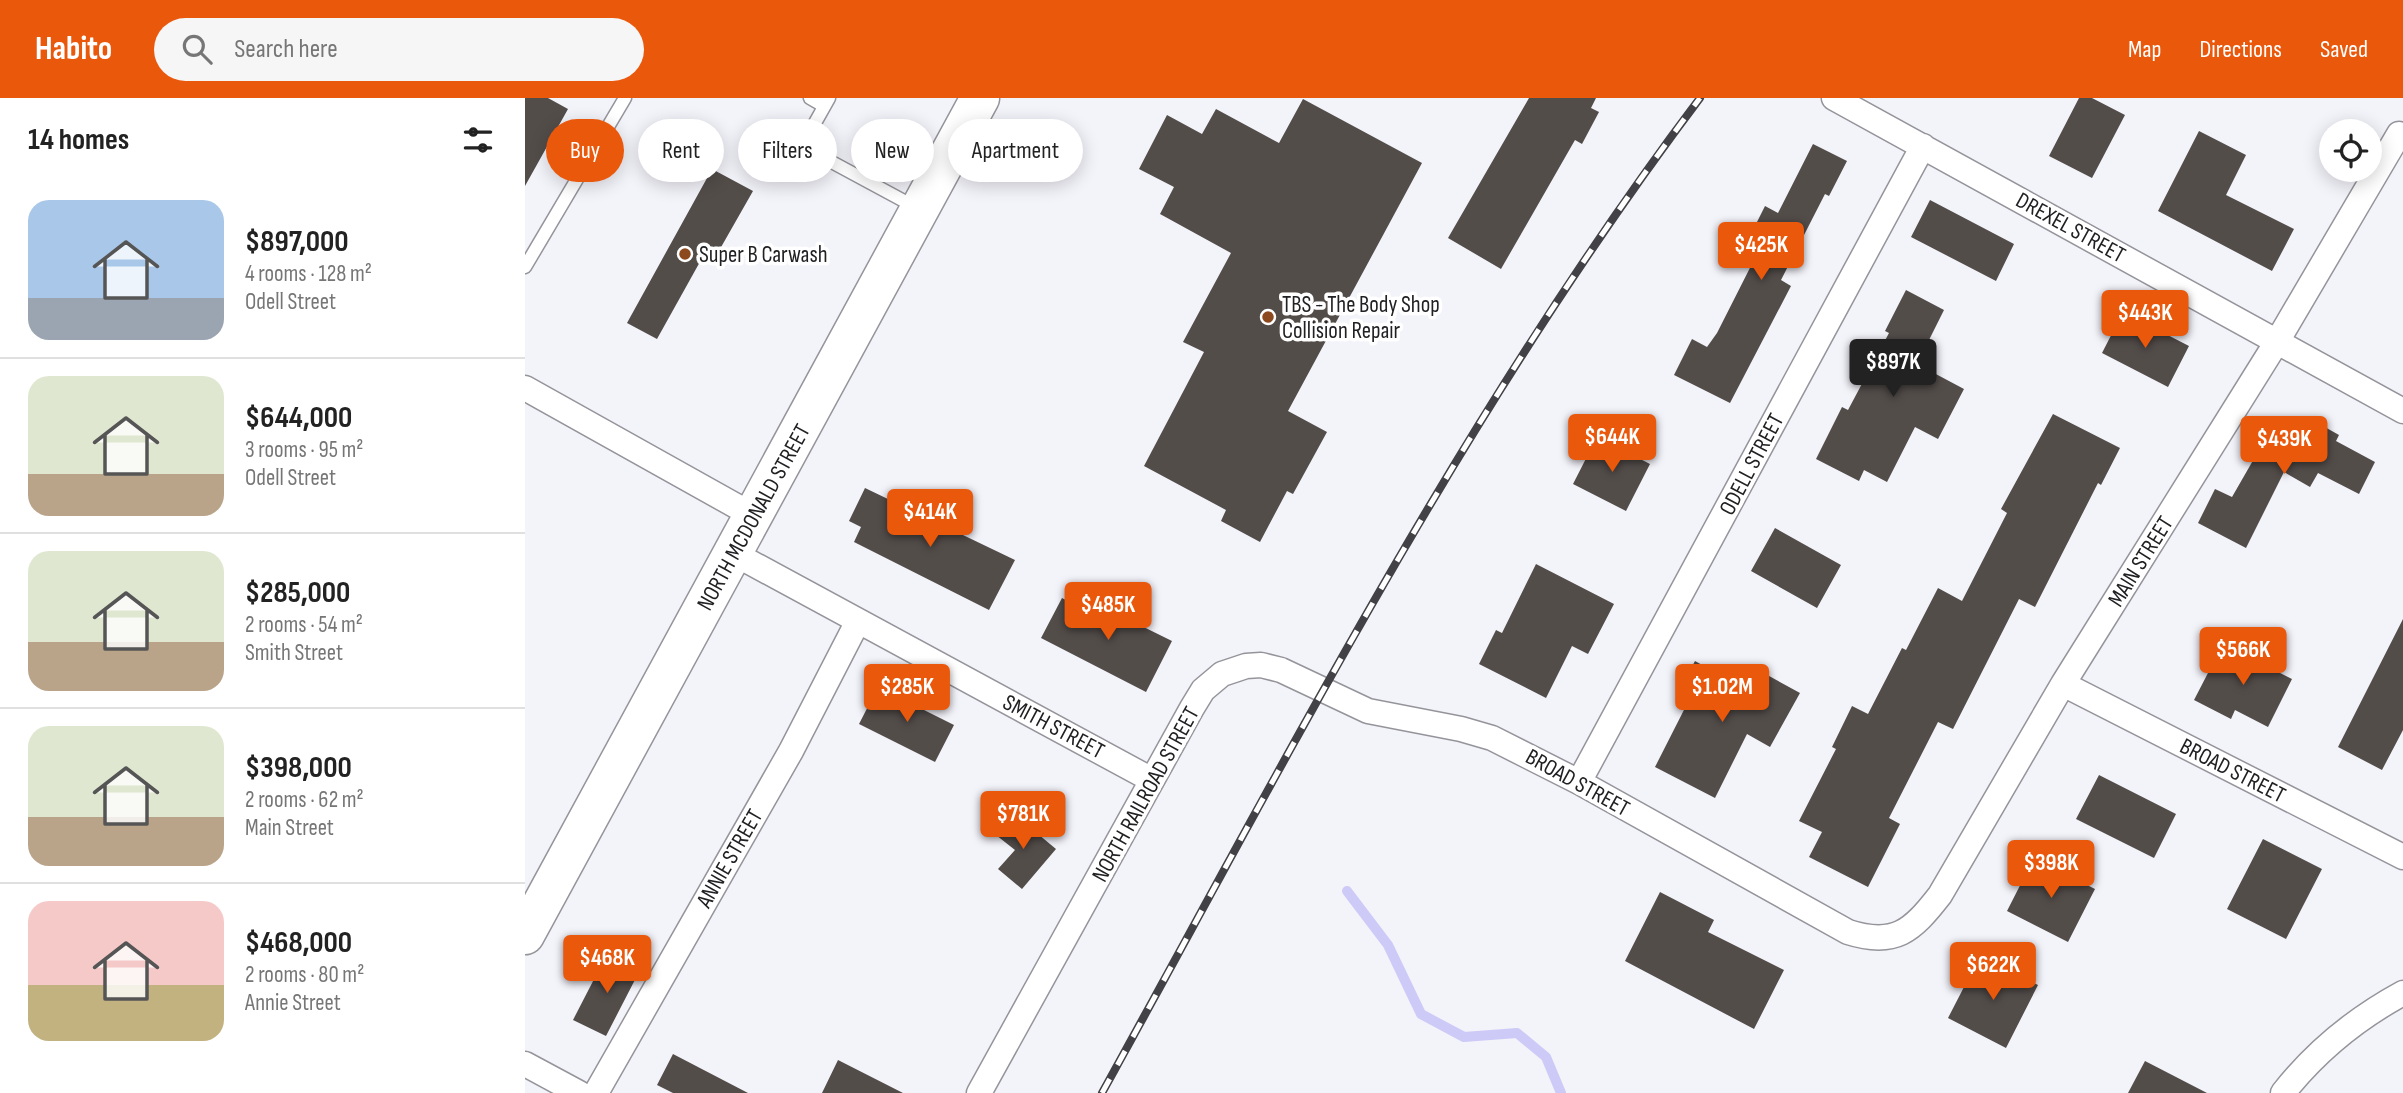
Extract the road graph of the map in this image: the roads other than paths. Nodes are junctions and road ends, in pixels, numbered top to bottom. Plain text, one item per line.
1 (625, 98) edge
2 (810, 98) edge
3 (979, 98) edge
4 (1834, 98) edge
5 (827, 102) edge
6 (2401, 135) edge
7 (1923, 146) junction
8 (919, 210) junction
9 (525, 267) edge
10 (2278, 340) junction
11 (525, 388) edge
12 (2403, 411) edge
13 (754, 516) junction
14 (733, 553) junction
15 (858, 621) junction
16 (1290, 675) joint
17 (2063, 684) junction
18 (1152, 780) junction
19 (1579, 782) junction
20 (2402, 853) edge
21 (1849, 932) joint
22 (525, 935) edge
23 (2403, 993) edge
24 (525, 1064) edge
25 (579, 1093) edge
26 (596, 1093) edge
27 (979, 1093) edge
28 (2283, 1093) edge

1 - 9 lane
2 - 5 lane
3 - 8 main road, NORTH MCDONALD STREET
4 - 7 street, DREXEL STREET
5 - 8 lane
6 - 10 street, MAIN STREET
7 - 10 street, DREXEL STREET
7 - 19 street, ODELL STREET
8 - 13 main road, NORTH MCDONALD STREET
10 - 12 street, DREXEL STREET
10 - 17 street, MAIN STREET
11 - 13 street
13 - 14 main road, NORTH MCDONALD STREET
14 - 15 street, SMITH STREET
14 - 22 main road, NORTH MCDONALD STREET
15 - 18 street, SMITH STREET
15 - 26 street, ANNIE STREET
16 - 18 street, NORTH RAILROAD STREET
16 - 19 street, BROAD STREET
17 - 20 street, BROAD STREET
17 - 21 street, MAIN STREET
18 - 27 street, NORTH RAILROAD STREET
19 - 21 street, BROAD STREET
23 - 28 street
24 - 25 street

